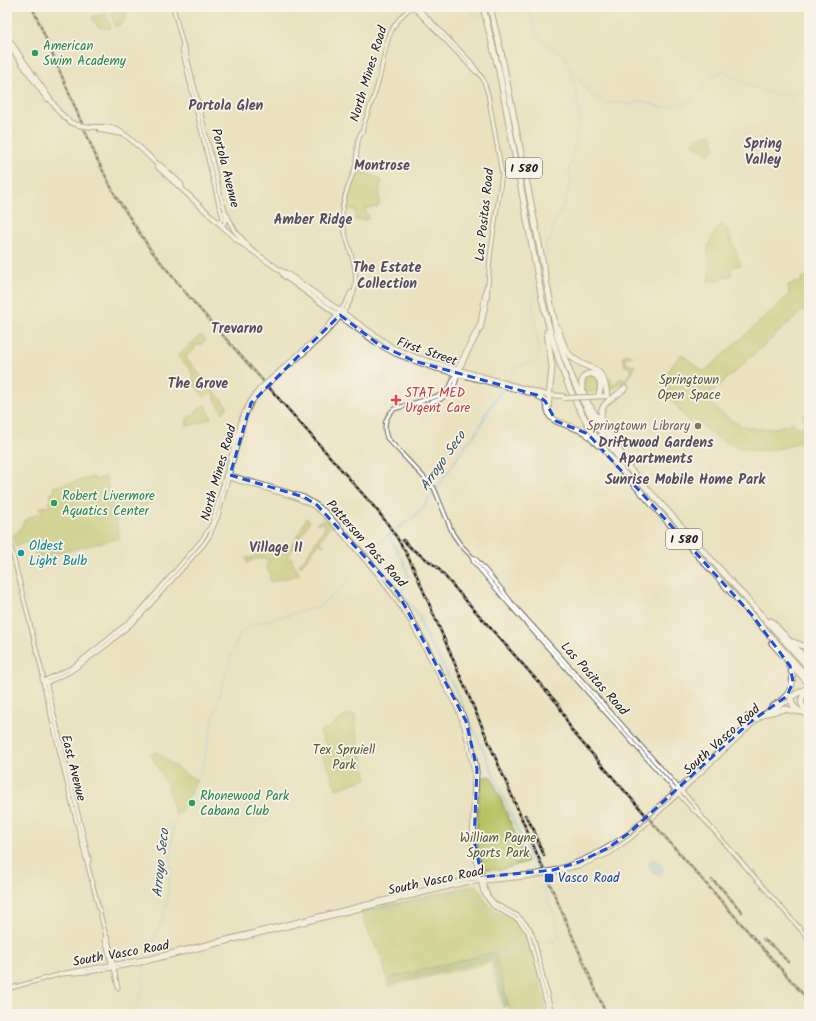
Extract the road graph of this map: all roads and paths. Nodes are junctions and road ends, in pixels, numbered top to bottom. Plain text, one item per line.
1 (173, 7) edge
2 (412, 7) edge
3 (417, 7) edge
4 (483, 7) edge
5 (489, 10) edge
6 (491, 22) junction
7 (7, 37) edge
8 (7, 42) edge
9 (183, 45) junction
10 (483, 79) junction
11 (78, 126) junction
12 (225, 212) junction
13 (221, 224) junction
14 (253, 252) junction
15 (542, 299) junction
16 (340, 312) junction
17 (553, 315) junction
18 (458, 371) junction
19 (506, 385) junction
20 (625, 388) dead end
21 (599, 394) joint
22 (537, 395) junction
23 (588, 395) junction
24 (607, 396) joint
25 (549, 397) junction
26 (548, 409) junction
27 (603, 425) junction
28 (615, 463) junction
29 (228, 477) junction
30 (647, 488) junction
31 (7, 531) edge
32 (472, 557) junction
33 (748, 600) junction
34 (752, 615) junction
35 (790, 640) junction
36 (809, 648) edge
37 (784, 657) junction
38 (78, 662) junction
39 (809, 662) edge
40 (809, 668) edge
41 (68, 673) junction
42 (43, 676) junction
43 (55, 676) junction
44 (809, 679) edge
45 (44, 682) junction
46 (809, 688) edge
47 (791, 698) junction
48 (771, 708) junction
49 (767, 713) junction
50 (808, 713) edge
51 (754, 721) junction
52 (749, 724) junction
53 (626, 735) junction
54 (635, 740) junction
55 (677, 788) junction
56 (680, 792) junction
57 (553, 871) junction
58 (481, 879) junction
59 (809, 939) edge
60 (113, 966) junction
61 (118, 988) dead end
62 (7, 989) edge
63 (549, 1014) edge
64 (552, 1014) edge

1 - 9 main road, Portola Avenue
2 - 10 main road, Las Positas Road
2 - 16 main road, North Mines Road
3 - 10 main road, Las Positas Road
4 - 5 highway, I 580
5 - 6 highway, I 580
6 - 15 highway, I 580
6 - 17 highway, I 580
7 - 11 main road, First Street
8 - 11 main road, First Street
9 - 12 main road, Portola Avenue
9 - 13 main road, Portola Avenue
10 - 18 main road, Las Positas Road
11 - 13 main road, First Street, bridge
12 - 13 main road, Portola Avenue
12 - 14 main road
13 - 14 main road, First Street
14 - 16 main road, First Street
15 - 25 highway
15 - 28 highway, I 580
16 - 18 main road, First Street
16 - 29 main road, North Mines Road, bridge
17 - 24 highway
17 - 30 highway, I 580
18 - 19 main road, First Street
18 - 32 main road, Las Positas Road
19 - 22 main road, First Street
19 - 25 main road, First Street
20 - 27 highway
21 - 23 main road
21 - 27 highway
22 - 25 main road, First Street
22 - 26 highway
23 - 24 main road
23 - 25 main road, First Street, bridge
25 - 26 highway
26 - 28 highway
27 - 30 highway
28 - 34 highway, I 580
29 - 38 main road, North Mines Road
29 - 41 main road, North Mines Road
29 - 58 main road, Patterson Pass Road
30 - 33 highway, I 580
31 - 42 main road, East Avenue
32 - 53 main road, Las Positas Road
32 - 54 main road, Las Positas Road
33 - 35 highway
33 - 40 highway, I 580
34 - 37 highway
34 - 44 highway, I 580
35 - 36 highway
35 - 39 highway
37 - 46 highway
37 - 48 highway
38 - 41 main road
38 - 43 main road, North Mines Road
41 - 45 main road, North Mines Road
42 - 43 main road
42 - 45 main road, East Avenue
43 - 45 main road, North Mines Road
45 - 60 main road, East Avenue
46 - 47 highway, South Vasco Road
46 - 50 highway
47 - 48 main road, South Vasco Road
47 - 49 main road, South Vasco Road
47 - 50 highway
48 - 51 main road, South Vasco Road
49 - 50 highway
49 - 51 main road, South Vasco Road
51 - 52 main road, South Vasco Road
51 - 52 main road
51 - 56 main road, South Vasco Road
52 - 55 main road, South Vasco Road
53 - 54 main road
53 - 55 main road, Las Positas Road
54 - 55 main road, Las Positas Road
55 - 56 main road, Las Positas Road
55 - 57 main road, South Vasco Road
56 - 57 main road, South Vasco Road
56 - 59 main road, Las Positas Road
57 - 58 main road, South Vasco Road, bridge
58 - 60 main road, South Vasco Road
58 - 63 main road, Patterson Pass Road
58 - 64 main road, Patterson Pass Road
60 - 61 main road, East Avenue
60 - 62 main road, South Vasco Road

